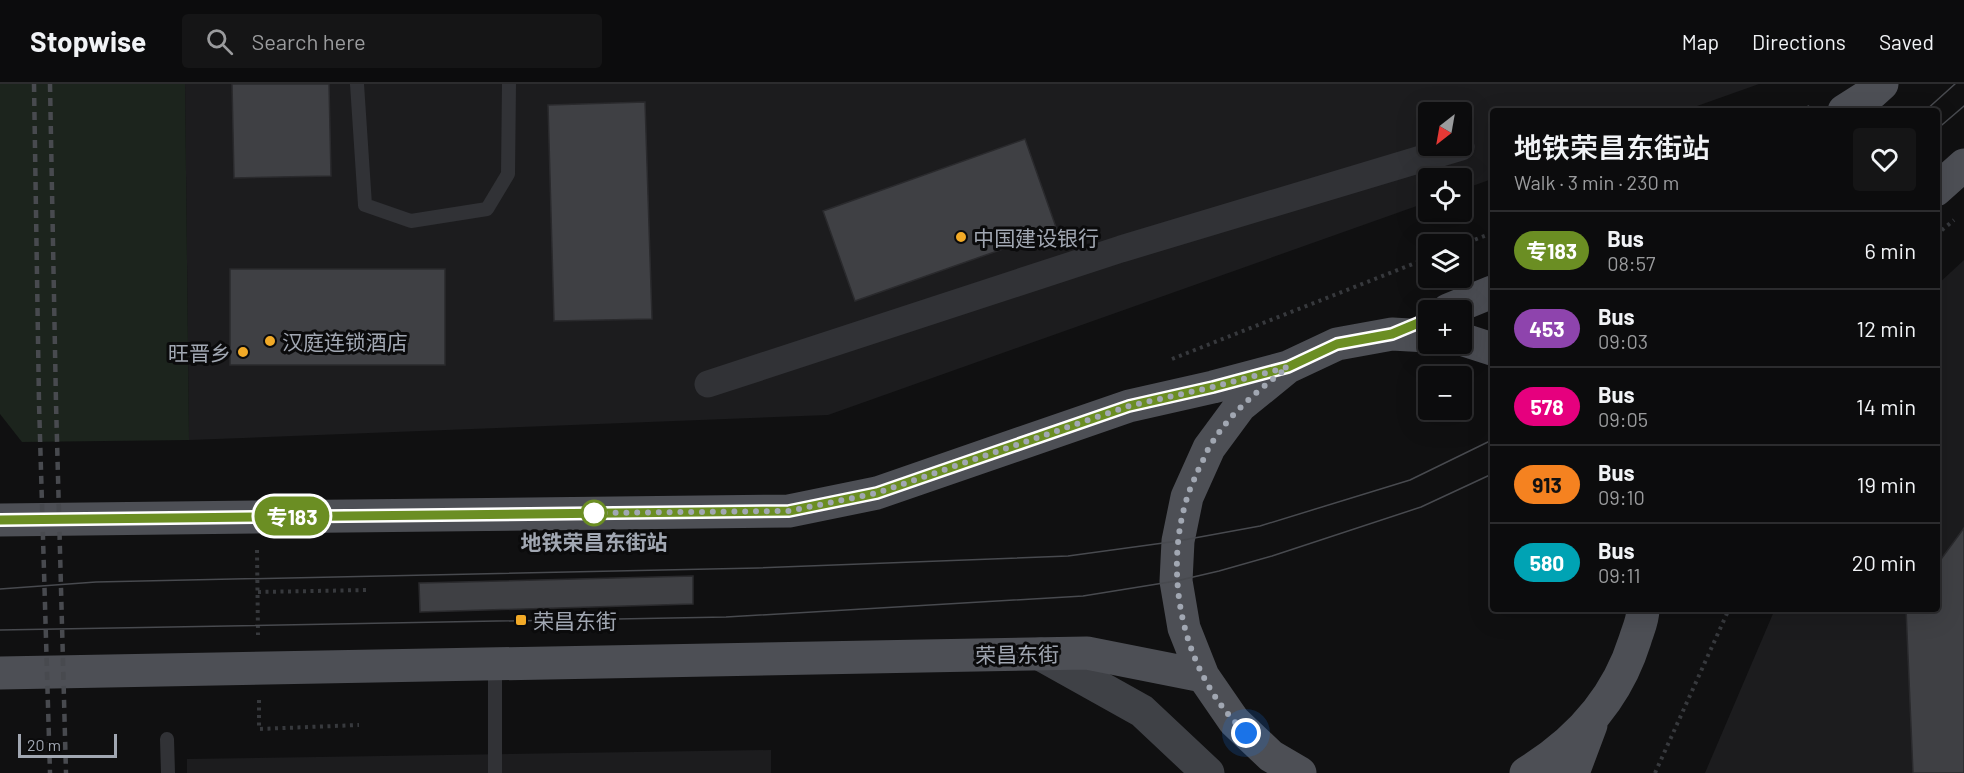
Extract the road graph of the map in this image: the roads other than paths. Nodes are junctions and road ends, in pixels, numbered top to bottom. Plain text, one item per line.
1 (357, 84) edge
2 (509, 84) edge
3 (1882, 84) edge
4 (1849, 108) edge
5 (1431, 156) edge
6 (1964, 165) edge
7 (1940, 186) edge
8 (1490, 293) edge
9 (1472, 300) edge
10 (1418, 323) edge
11 (1392, 334) junction
12 (1418, 335) edge
13 (1472, 343) edge
14 (1490, 348) edge
15 (1288, 367) junction
16 (708, 384) dead end
17 (0, 520) edge
18 (1644, 612) edge
19 (1040, 654) junction
20 (495, 664) junction
21 (0, 673) edge
22 (1203, 676) junction
23 (1594, 718) junction
24 (167, 739) dead end
25 (168, 773) edge
26 (495, 773) edge
27 (1208, 773) edge
28 (1300, 773) edge
29 (1526, 773) edge
30 (1573, 773) edge

1 - 2 lane
3 - 4 main road
5 - 16 street
6 - 7 main road
8 - 9 main road
10 - 11 main road
11 - 12 main road
11 - 15 main road
13 - 14 main road
15 - 17 main road
15 - 22 main road
18 - 23 main road
19 - 20 main road, 荣昌东街
19 - 22 main road, 荣昌东街
19 - 27 street
20 - 21 main road, 荣昌东街
20 - 26 lane
22 - 28 main road
23 - 29 main road
23 - 30 main road
24 - 25 lane

